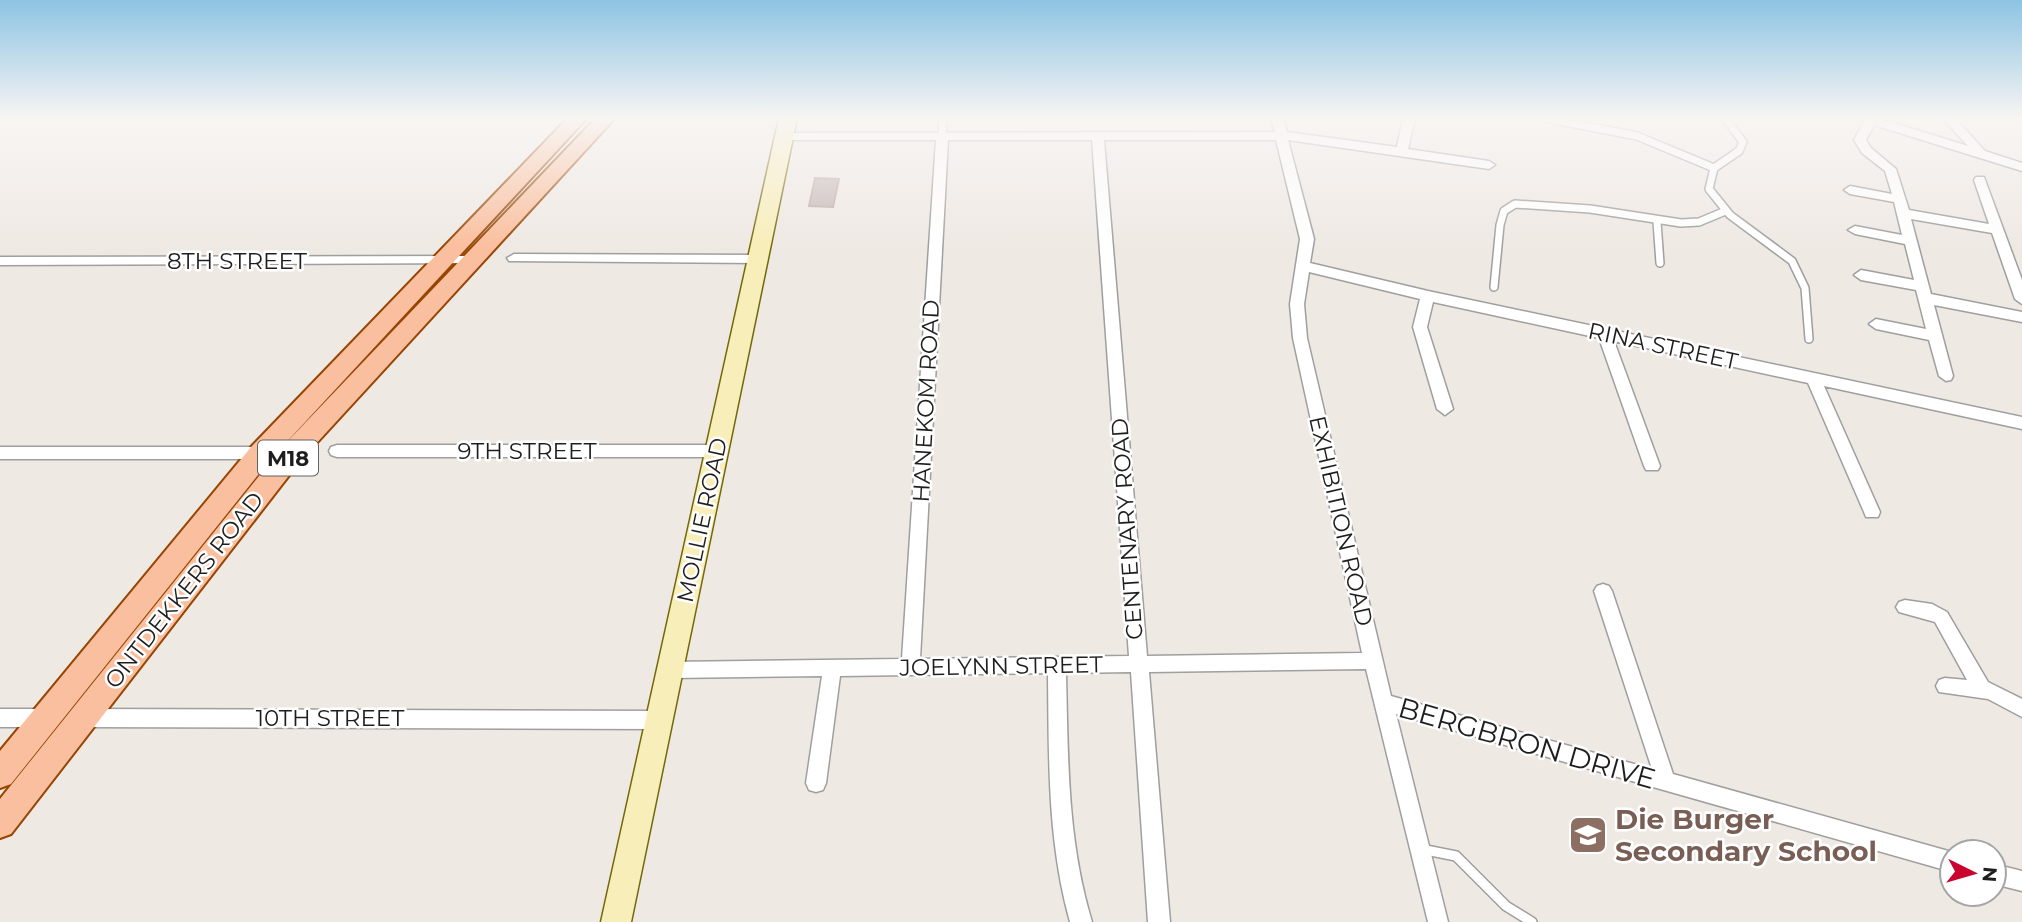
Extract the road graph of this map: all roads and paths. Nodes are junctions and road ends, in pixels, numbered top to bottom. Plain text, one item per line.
1 (538, 161) edge
2 (566, 161) edge
3 (780, 161) edge
4 (941, 161) edge
5 (1100, 161) edge
6 (1287, 161) edge
7 (1464, 161) edge
8 (1697, 161) edge
9 (1724, 161) edge
10 (1884, 161) edge
11 (2004, 161) edge
12 (1489, 165) dead end
13 (2022, 167) edge
14 (1714, 168) junction
15 (1980, 180) dead end
16 (1850, 190) dead end
17 (1901, 206) junction
18 (1723, 212) junction
19 (1657, 222) junction
20 (1855, 230) dead end
21 (1997, 230) junction
22 (1910, 241) junction
23 (514, 258) dead end
24 (758, 259) junction
25 (474, 260) junction
26 (0, 261) edge
27 (446, 261) junction
28 (1660, 263) dead end
29 (1304, 265) junction
30 (1861, 275) dead end
31 (1494, 287) dead end
32 (1924, 292) junction
33 (1428, 296) junction
34 (2022, 299) edge
35 (2022, 317) edge
36 (1876, 324) dead end
37 (1605, 335) junction
38 (1936, 336) junction
39 (1809, 339) dead end
40 (1947, 376) dead end
41 (1814, 378) junction
42 (1445, 409) dead end
43 (2022, 423) edge
44 (337, 451) dead end
45 (717, 452) junction
46 (0, 453) edge
47 (261, 453) junction
48 (292, 453) junction
49 (1652, 466) dead end
50 (1872, 512) dead end
51 (1603, 591) dead end
52 (1905, 607) dead end
53 (1373, 661) junction
54 (1137, 664) junction
55 (1057, 665) junction
56 (911, 666) junction
57 (832, 667) junction
58 (671, 670) junction
59 (1945, 686) dead end
60 (1982, 690) junction
61 (1385, 703) junction
62 (2022, 708) edge
63 (0, 718) edge
64 (46, 718) junction
65 (82, 718) junction
66 (660, 720) junction
67 (0, 774) edge
68 (816, 783) dead end
69 (1666, 783) junction
70 (0, 823) edge
71 (1420, 849) junction
72 (1938, 858) edge
73 (616, 922) edge
74 (1081, 922) edge
75 (1159, 922) edge
76 (1438, 922) edge
77 (1532, 922) edge

1 - 27 main road, ONTDEKKERS ROAD / M18
2 - 25 main road, ONTDEKKERS ROAD / M18
3 - 24 main road, MOLLIE ROAD
4 - 56 street, HANEKOM ROAD
5 - 54 street, CENTENARY ROAD
6 - 29 street, EXHIBITION ROAD
7 - 12 street
8 - 14 lane
9 - 14 lane
10 - 17 street
11 - 13 street
14 - 18 lane
15 - 21 street
16 - 17 street
17 - 21 street
17 - 22 street
18 - 19 lane
18 - 39 lane
19 - 28 lane
19 - 31 lane
20 - 22 street
21 - 34 street
22 - 32 street
23 - 24 street
24 - 45 main road, MOLLIE ROAD
25 - 27 street, 8TH STREET
25 - 48 main road, ONTDEKKERS ROAD / M18
26 - 27 street, 8TH STREET
27 - 47 main road, ONTDEKKERS ROAD / M18
29 - 33 street, RINA STREET
29 - 53 street, EXHIBITION ROAD
30 - 32 street
32 - 35 street
32 - 38 street
33 - 37 street, RINA STREET
33 - 42 street
36 - 38 street
37 - 41 street, RINA STREET
37 - 49 street
38 - 40 street
41 - 43 street, RINA STREET
41 - 50 street
44 - 45 street, 9TH STREET
45 - 58 main road, MOLLIE ROAD
46 - 47 street
47 - 48 street
47 - 64 main road, ONTDEKKERS ROAD / M18
48 - 65 main road, ONTDEKKERS ROAD / M18
51 - 69 street
52 - 60 street
53 - 54 street, JOELYNN STREET
53 - 61 street, EXHIBITION ROAD
54 - 55 street, JOELYNN STREET
54 - 75 street, CENTENARY ROAD
55 - 56 street, JOELYNN STREET
55 - 74 street
56 - 57 street, JOELYNN STREET
57 - 58 street, JOELYNN STREET
57 - 68 street
58 - 66 main road, MOLLIE ROAD
59 - 60 street
60 - 62 street
61 - 69 street, BERGBRON DRIVE
61 - 71 street, EXHIBITION ROAD
63 - 64 street, 10TH STREET
64 - 65 street, 10TH STREET
64 - 67 main road, ONTDEKKERS ROAD / M18
65 - 66 street, 10TH STREET
65 - 70 main road, ONTDEKKERS ROAD / M18
66 - 73 main road, MOLLIE ROAD
69 - 72 street, BERGBRON DRIVE
71 - 76 street, EXHIBITION ROAD
71 - 77 lane

